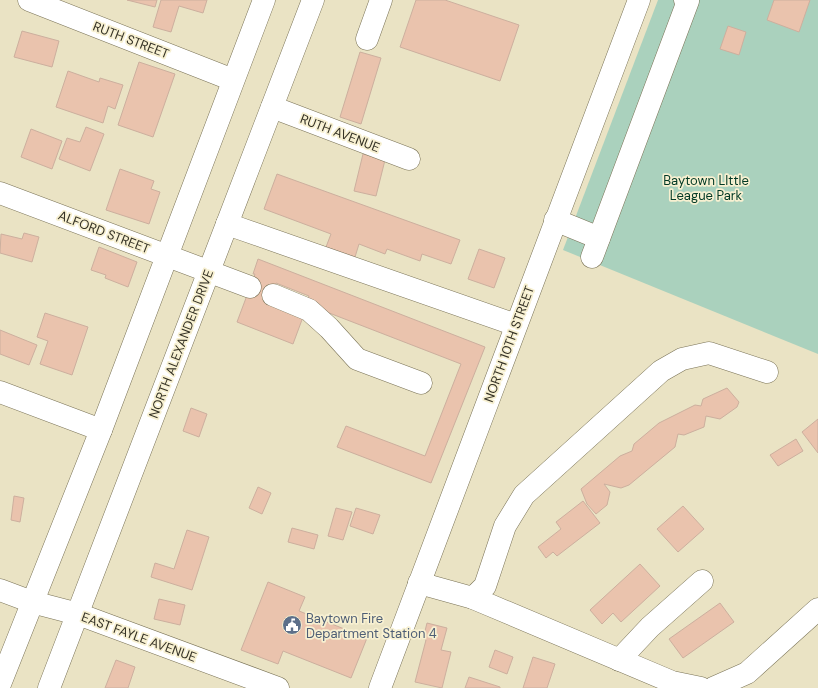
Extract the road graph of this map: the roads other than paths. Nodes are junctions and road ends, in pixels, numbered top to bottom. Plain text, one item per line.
1 (29, 0) edge
2 (264, 0) edge
3 (313, 0) edge
4 (381, 0) edge
5 (639, 0) edge
6 (685, 0) edge
7 (366, 39) dead end
8 (233, 80) junction
9 (272, 107) junction
10 (409, 159) dead end
11 (0, 193) edge
12 (555, 220) junction
13 (227, 224) junction
14 (166, 256) junction
15 (208, 271) junction
16 (250, 287) dead end
17 (273, 295) dead end
18 (516, 325) junction
19 (767, 372) dead end
20 (422, 383) dead end
21 (0, 392) edge
22 (101, 430) junction
23 (702, 581) dead end
24 (419, 583) junction
25 (0, 590) edge
26 (473, 598) junction
27 (32, 602) junction
28 (818, 609) edge
29 (78, 614) junction
30 (619, 660) junction
31 (0, 684) edge
32 (49, 688) edge
33 (278, 688) edge
34 (380, 688) edge
35 (702, 688) edge
36 (713, 688) edge

1 - 8 street, RUTH STREET
2 - 8 street
3 - 9 street, NORTH ALEXANDER DRIVE
4 - 7 street
5 - 12 street, NORTH 10TH STREET
6 - 12 street
8 - 14 street
9 - 10 street, RUTH AVENUE
9 - 13 street, NORTH ALEXANDER DRIVE
11 - 14 street, ALFORD STREET
12 - 18 street, NORTH 10TH STREET
13 - 15 street, NORTH ALEXANDER DRIVE
13 - 18 street
14 - 15 street, ALFORD STREET
14 - 22 street
15 - 16 street, ALFORD STREET
15 - 29 street, NORTH ALEXANDER DRIVE
17 - 20 street
18 - 24 street, NORTH 10TH STREET
19 - 26 street
21 - 22 street
22 - 27 street
23 - 30 street
24 - 26 street
24 - 34 street, NORTH 10TH STREET
25 - 27 street, EAST FAYLE AVENUE
26 - 30 street
27 - 29 street, EAST FAYLE AVENUE
27 - 31 street
28 - 36 street
29 - 32 street, NORTH ALEXANDER DRIVE
29 - 33 street, EAST FAYLE AVENUE
30 - 35 street

